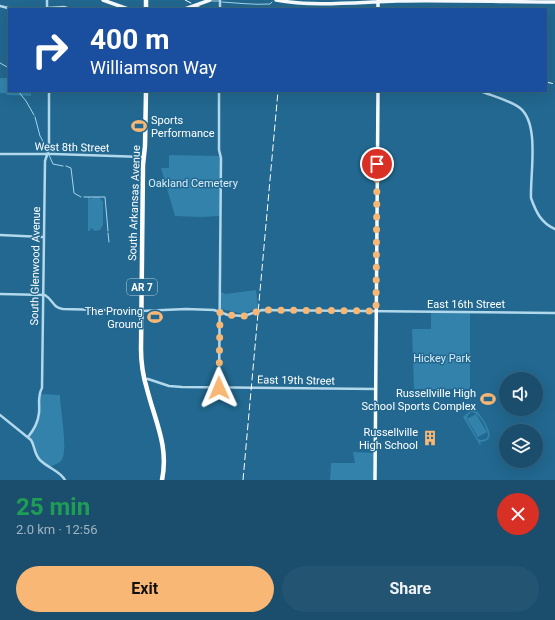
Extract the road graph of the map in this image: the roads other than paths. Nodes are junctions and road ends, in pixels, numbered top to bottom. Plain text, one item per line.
1 (103, 0) edge
2 (210, 0) edge
3 (276, 0) edge
4 (378, 1) edge
5 (555, 2) edge
6 (0, 6) edge
7 (8, 8) dead end
8 (56, 8) edge
9 (67, 8) edge
10 (125, 8) edge
11 (188, 8) edge
12 (49, 92) edge
13 (146, 92) edge
14 (219, 92) edge
15 (378, 92) edge
16 (483, 92) edge
17 (0, 154) edge
18 (47, 154) junction
19 (144, 156) junction
20 (555, 229) edge
21 (0, 235) edge
22 (43, 236) junction
23 (0, 294) edge
24 (43, 295) junction
25 (141, 311) junction
26 (376, 311) junction
27 (220, 312) junction
28 (555, 312) edge
29 (144, 379) junction
30 (219, 388) junction
31 (376, 389) junction
32 (0, 415) edge
33 (28, 437) junction
34 (65, 480) edge
35 (162, 480) edge
36 (375, 480) edge

1 - 10 main road
2 - 11 main road, bridge
3 - 4 main road
4 - 5 main road
6 - 7 street
8 - 9 street
12 - 18 street, South Glenwood Avenue
13 - 19 highway, South Arkansas Avenue / AR 7
14 - 27 street
15 - 26 main road
16 - 20 street
17 - 18 street, West 8th Street
18 - 19 street, West 8th Street
18 - 22 street, South Glenwood Avenue
19 - 25 highway, South Arkansas Avenue / AR 7
21 - 22 street
22 - 24 street, South Glenwood Avenue
23 - 24 street
24 - 25 street, East 16th Street
24 - 33 street, South Glenwood Avenue
25 - 27 street, East 16th Street
25 - 29 highway, South Arkansas Avenue / AR 7
26 - 27 street, East 16th Street
26 - 28 street, East 16th Street
26 - 31 main road
27 - 30 street
29 - 30 street, East 19th Street
29 - 35 highway, South Arkansas Avenue / AR 7
30 - 31 street, East 19th Street
31 - 36 main road
32 - 33 street
33 - 34 street

